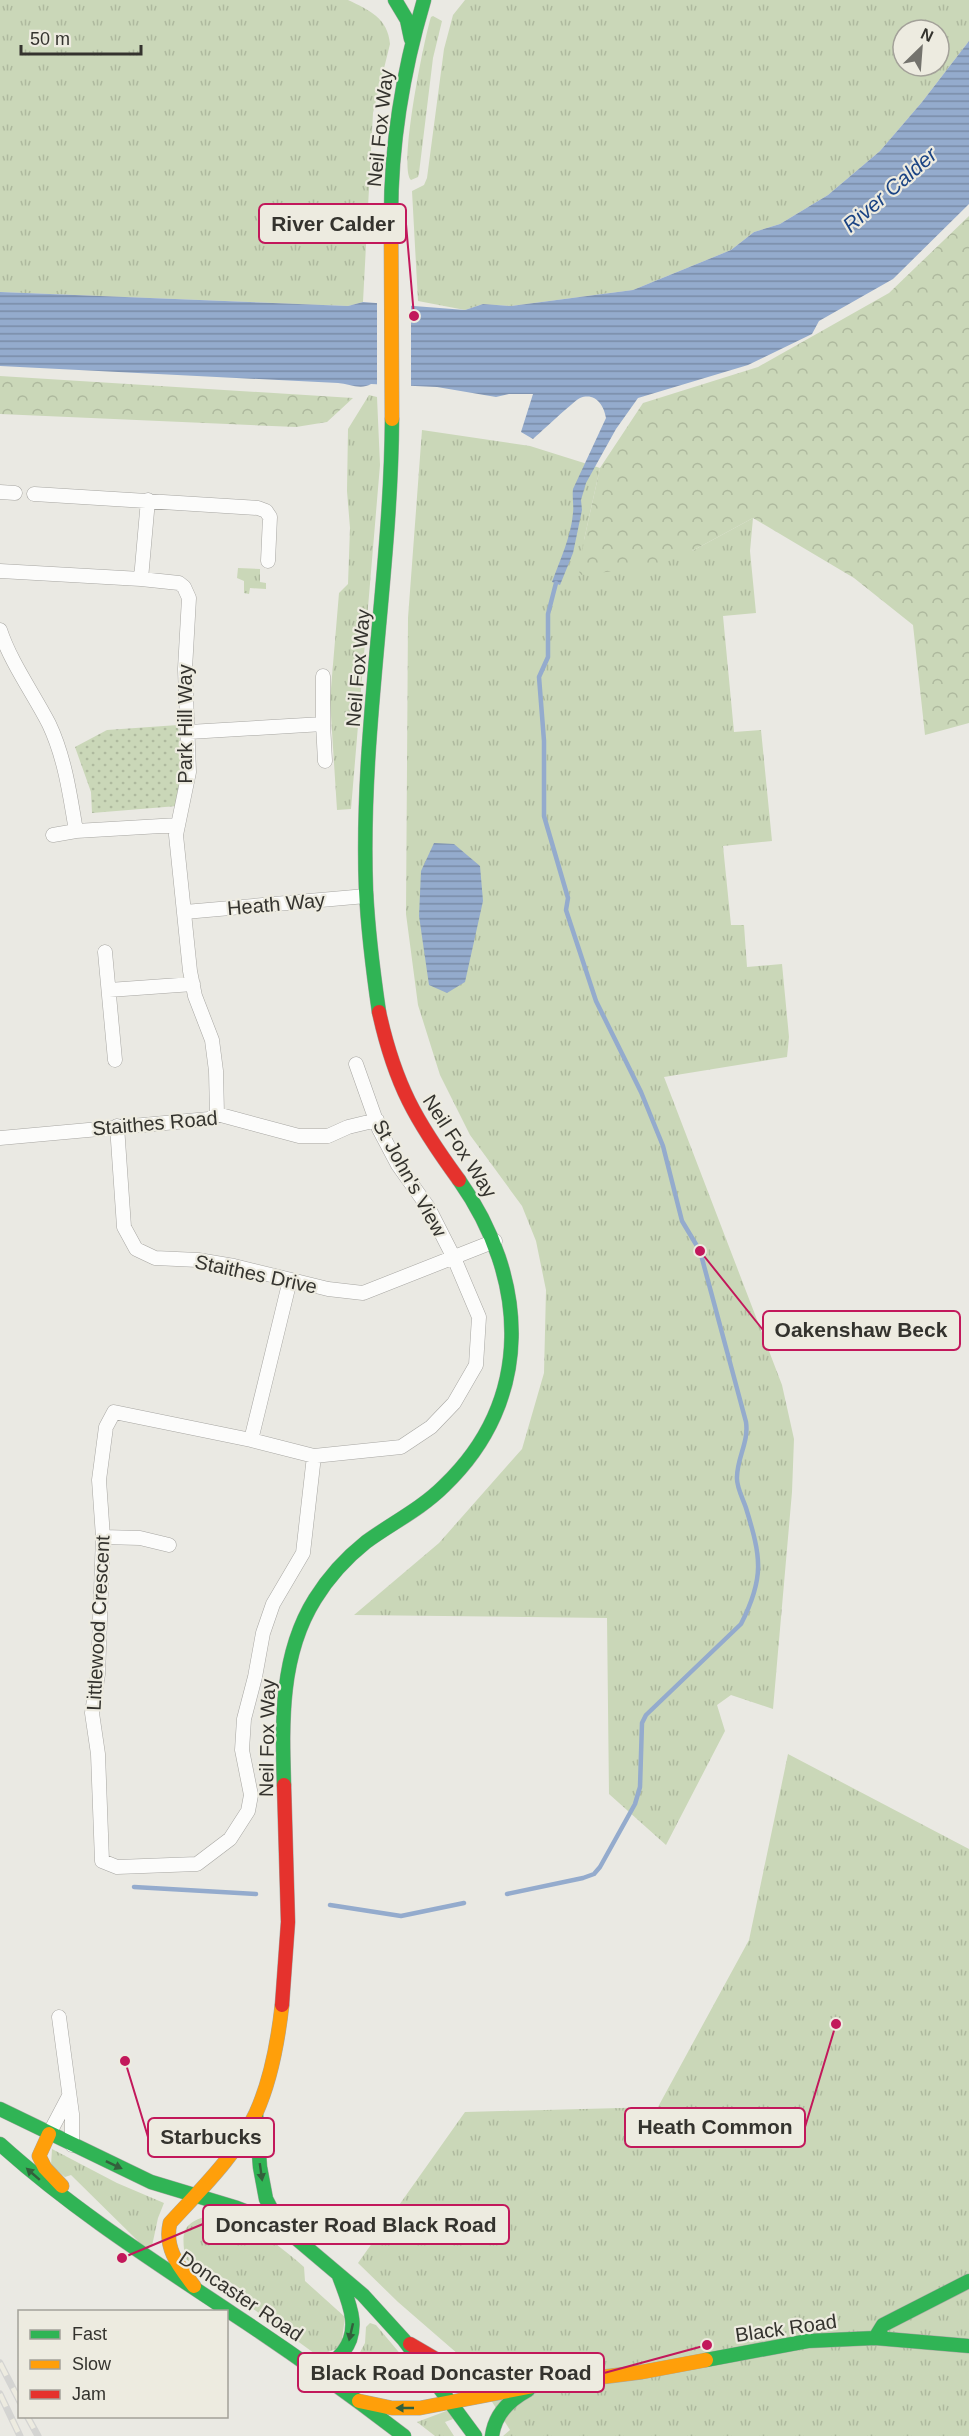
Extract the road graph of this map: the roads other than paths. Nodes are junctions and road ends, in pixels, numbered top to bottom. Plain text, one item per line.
1 (395, 0) edge
2 (424, 0) edge
3 (411, 39) junction
4 (0, 492) edge
5 (15, 493) dead end
6 (34, 494) dead end
7 (148, 500) junction
8 (268, 561) dead end
9 (0, 571) edge
10 (141, 579) junction
11 (0, 630) edge
12 (323, 676) dead end
13 (322, 724) junction
14 (189, 732) junction
15 (326, 762) dead end
16 (178, 825) junction
17 (76, 831) junction
18 (53, 835) dead end
19 (366, 896) junction
20 (185, 912) junction
21 (105, 952) dead end
22 (193, 984) junction
23 (109, 990) junction
24 (115, 1060) dead end
25 (356, 1064) dead end
26 (217, 1114) junction
27 (377, 1120) junction
28 (117, 1126) junction
29 (0, 1138) edge
30 (495, 1241) junction
31 (454, 1258) junction
32 (290, 1280) junction
33 (251, 1440) junction
34 (314, 1456) junction
35 (103, 1537) junction
36 (169, 1545) dead end
37 (59, 2017) dead end
38 (69, 2096) junction
39 (0, 2109) edge
40 (256, 2115) junction
41 (49, 2134) junction
42 (0, 2144) edge
43 (72, 2145) junction
44 (194, 2195) junction
45 (96, 2222) junction
46 (279, 2224) junction
47 (339, 2276) junction
48 (969, 2281) edge
49 (198, 2291) junction
50 (226, 2310) edge
51 (228, 2311) edge
52 (875, 2338) junction
53 (404, 2340) junction
54 (969, 2346) edge
55 (305, 2363) junction
56 (539, 2385) junction
57 (359, 2401) junction
58 (451, 2402) junction
59 (404, 2436) edge
60 (475, 2436) edge
61 (492, 2436) edge

1 - 3 main road, Neil Fox Way
2 - 3 main road, Neil Fox Way
3 - 19 main road, Neil Fox Way
4 - 5 street
6 - 7 street
7 - 8 street
7 - 10 street
9 - 10 street, Park Hill Way
10 - 14 street, Park Hill Way
11 - 17 street
12 - 13 street
13 - 14 street
13 - 15 street
14 - 16 street, Park Hill Way
16 - 17 street
16 - 20 street, Park Hill Way
17 - 18 street
19 - 20 street, Heath Way
19 - 30 main road, Neil Fox Way
20 - 22 street, Park Hill Way
21 - 23 street
22 - 23 street
22 - 26 street, Park Hill Way
23 - 24 street
25 - 27 street, St John's View
26 - 27 street, Staithes Road
26 - 28 street, Staithes Road
27 - 31 street, St John's View
28 - 29 street, Staithes Road
28 - 32 street, Staithes Drive
30 - 31 street, Staithes Drive
30 - 40 main road, Neil Fox Way
31 - 32 street, Staithes Drive
31 - 34 street, Littlewood Crescent
32 - 33 street
33 - 34 street, Littlewood Crescent
33 - 35 street, Littlewood Crescent
34 - 35 street, Littlewood Crescent
35 - 36 street
37 - 38 street
38 - 41 street
38 - 43 street
39 - 41 main road
40 - 44 main road, Neil Fox Way
40 -> 46 main road, Neil Fox Way
41 - 43 main road
41 - 45 main road
45 -> 42 main road, Doncaster Road
43 -> 44 main road
44 - 46 main road
44 - 49 main road, Neil Fox Way
45 - 49 main road, Doncaster Road
46 - 47 main road
47 - 53 main road
47 -> 55 main road
48 - 52 main road
49 - 50 main road, Doncaster Road
51 - 55 main road, Doncaster Road
52 - 54 main road, Black Road
52 - 56 main road, Black Road
53 - 56 main road, Black Road
53 - 58 main road
55 - 57 main road, Doncaster Road
56 - 58 main road, Black Road
56 - 61 main road, Black Road
58 -> 57 main road, Black Road
57 - 59 main road, Doncaster Road
58 - 60 main road

